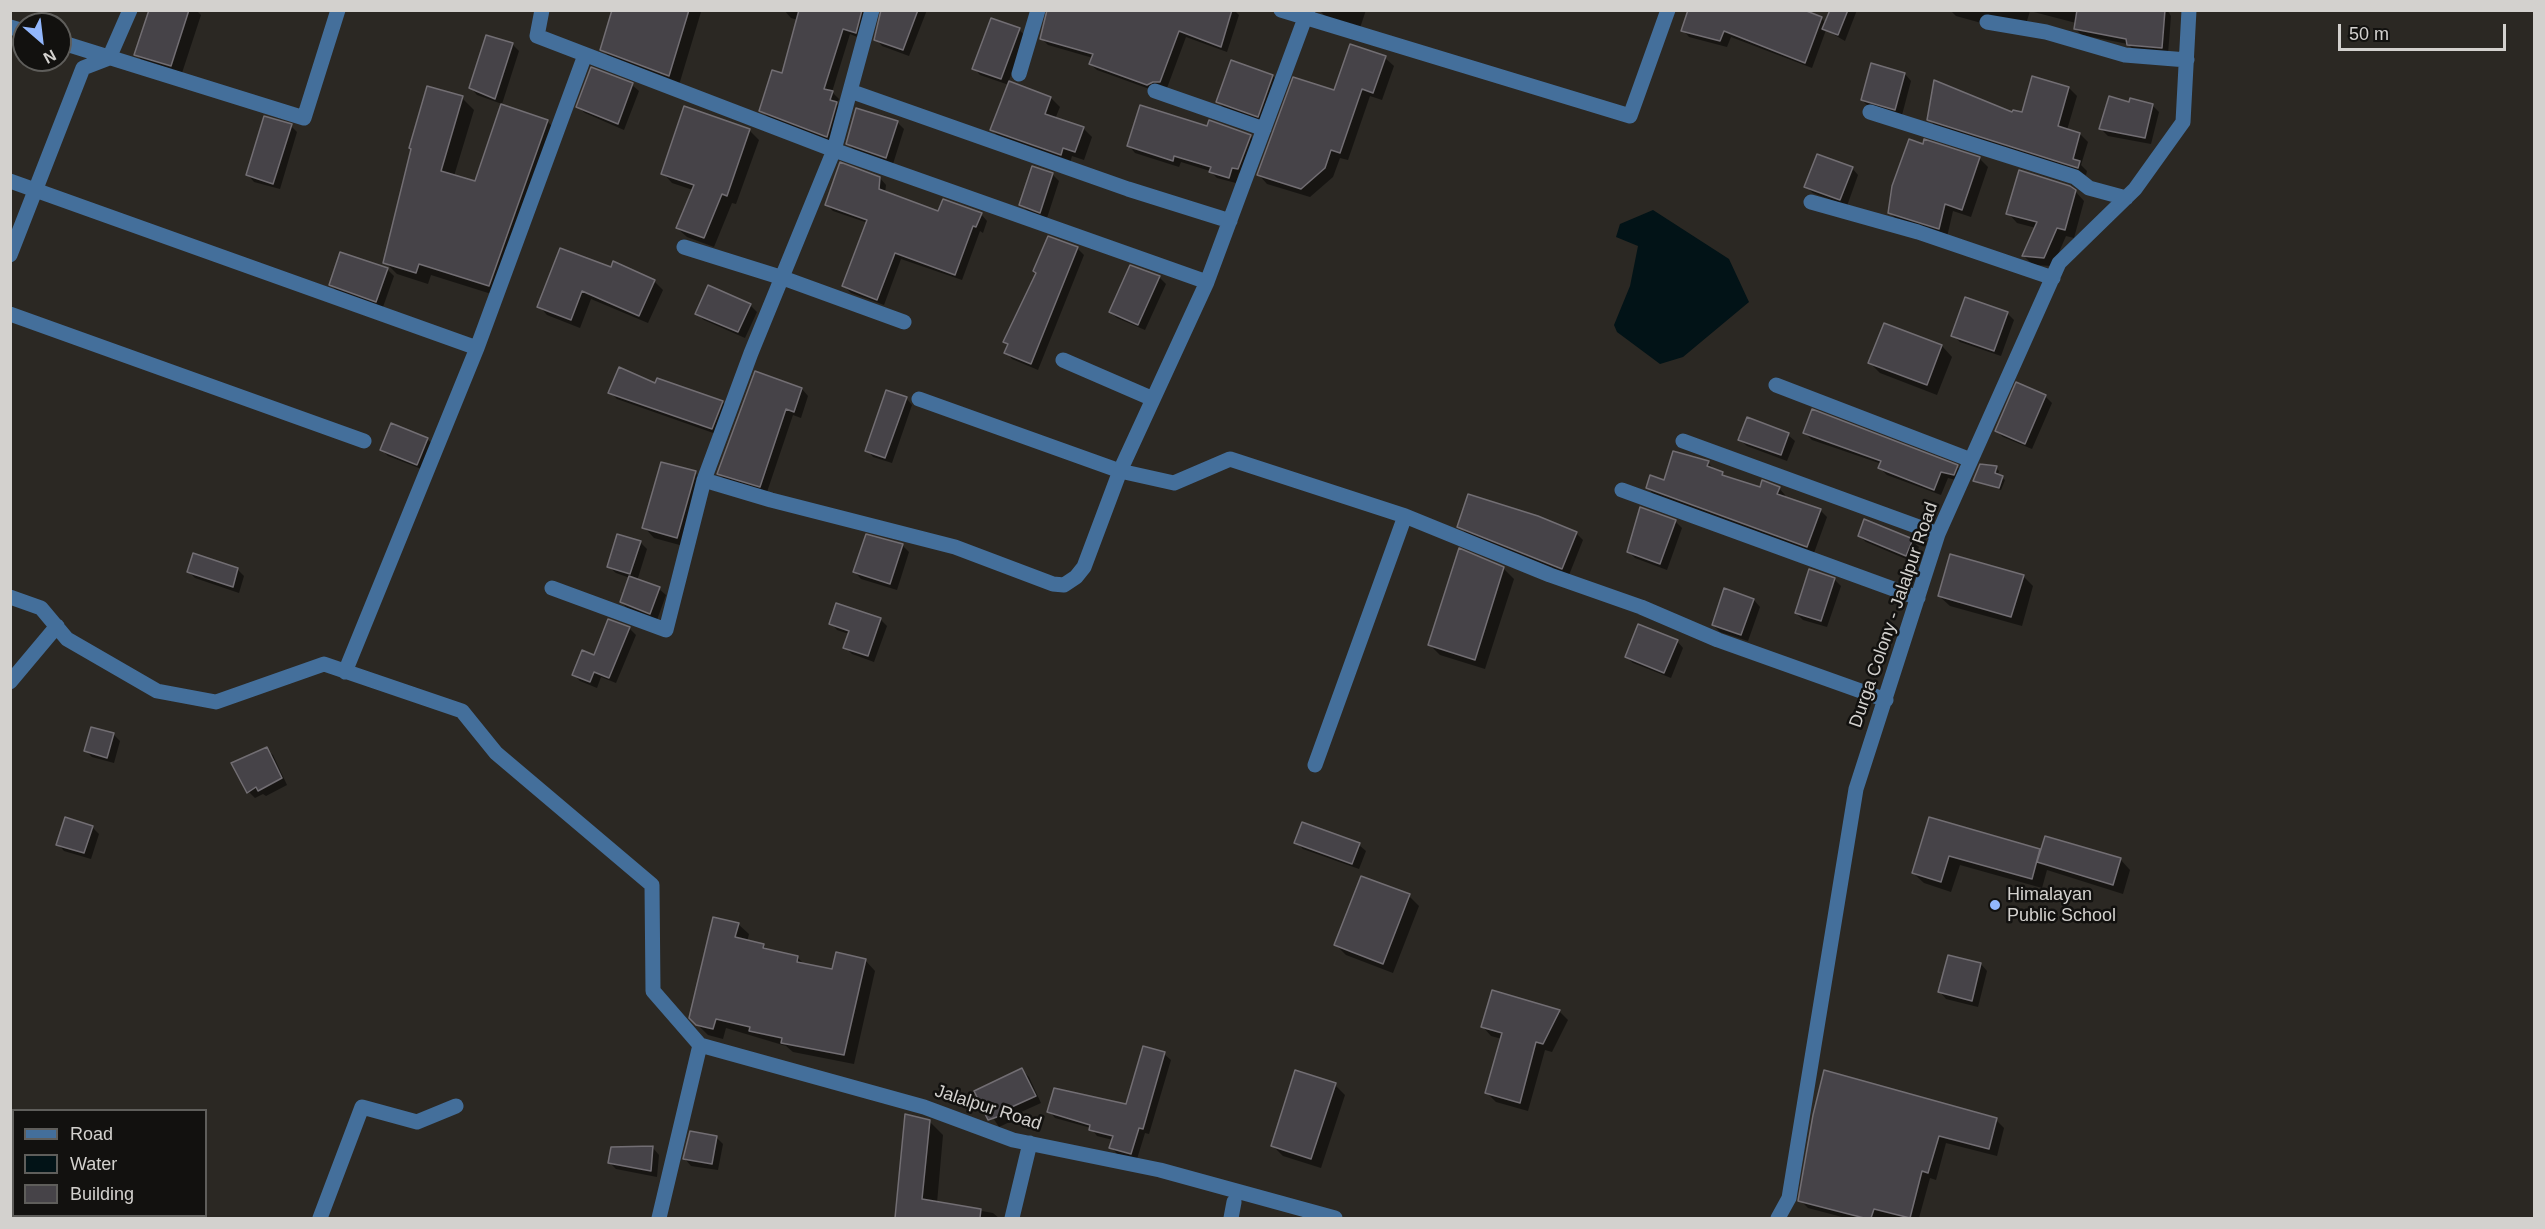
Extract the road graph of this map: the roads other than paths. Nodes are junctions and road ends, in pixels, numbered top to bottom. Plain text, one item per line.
1 (130, 10) edge
2 (338, 10) edge
3 (542, 10) edge
4 (872, 10) edge
5 (1281, 10) edge
6 (1668, 10) edge
7 (2190, 10) edge
8 (1033, 12) edge
9 (1306, 15) edge
10 (1987, 22) dead end
11 (72, 46) edge
12 (585, 54) junction
13 (109, 58) junction
14 (2187, 60) junction
15 (1019, 74) dead end
16 (1155, 91) dead end
17 (850, 92) junction
18 (1870, 112) dead end
19 (1264, 129) junction
20 (834, 150) junction
21 (10, 181) edge
22 (34, 190) junction
23 (2126, 198) junction
24 (1811, 202) dead end
25 (1230, 221) junction
26 (684, 247) dead end
27 (10, 255) edge
28 (2053, 278) junction
29 (783, 279) junction
30 (1207, 282) junction
31 (10, 314) edge
32 (904, 322) dead end
33 (477, 348) junction
34 (1063, 360) dead end
35 (1776, 385) dead end
36 (919, 399) dead end
37 (1153, 399) junction
38 (364, 441) dead end
39 (1683, 441) dead end
40 (1971, 460) junction
41 (1120, 471) junction
42 (704, 480) junction
43 (1622, 490) dead end
44 (1405, 516) junction
45 (1938, 534) junction
46 (552, 588) dead end
47 (10, 597) edge
48 (1918, 598) junction
49 (57, 626) junction
50 (345, 672) junction
51 (10, 682) edge
52 (1886, 700) junction
53 (1315, 765) dead end
54 (700, 1045) junction
55 (456, 1106) dead end
56 (1029, 1143) junction
57 (1234, 1202) dead end
58 (320, 1218) edge
59 (659, 1218) edge
60 (1012, 1218) edge
61 (1231, 1218) edge
62 (1335, 1218) edge
63 (1778, 1218) edge

1 - 13 street
2 - 13 street
3 - 12 street
4 - 17 street
5 - 9 street
6 - 9 street
7 - 14 street, Durga Colony - Jalalpur Road
8 - 15 street
9 - 19 street
10 - 14 street
11 - 13 street
12 - 20 street
12 - 33 street
13 - 22 street
14 - 23 street, Durga Colony - Jalalpur Road
16 - 19 street
17 - 20 street
17 - 25 street
18 - 23 street
19 - 25 street
20 - 29 street
20 - 30 street
21 - 22 street
22 - 27 street
22 - 33 street
23 - 28 street, Durga Colony - Jalalpur Road
24 - 28 street
25 - 30 street
26 - 29 street
28 - 40 street, Durga Colony - Jalalpur Road
29 - 32 street
29 - 42 street
30 - 37 street
31 - 38 street
33 - 50 street
34 - 37 street
35 - 40 street
36 - 41 street
37 - 41 street
39 - 45 street
40 - 45 street, Durga Colony - Jalalpur Road
41 - 42 street
41 - 44 street
42 - 46 street
43 - 48 street
44 - 52 street
44 - 53 street
45 - 48 street, Durga Colony - Jalalpur Road
47 - 49 street
48 - 52 street, Durga Colony - Jalalpur Road
49 - 50 street
49 - 51 street
50 - 54 street
52 - 63 street, Durga Colony - Jalalpur Road
54 - 56 street, Jalalpur Road
54 - 59 street
55 - 58 street
56 - 60 street
56 - 62 street, Jalalpur Road
57 - 61 street

